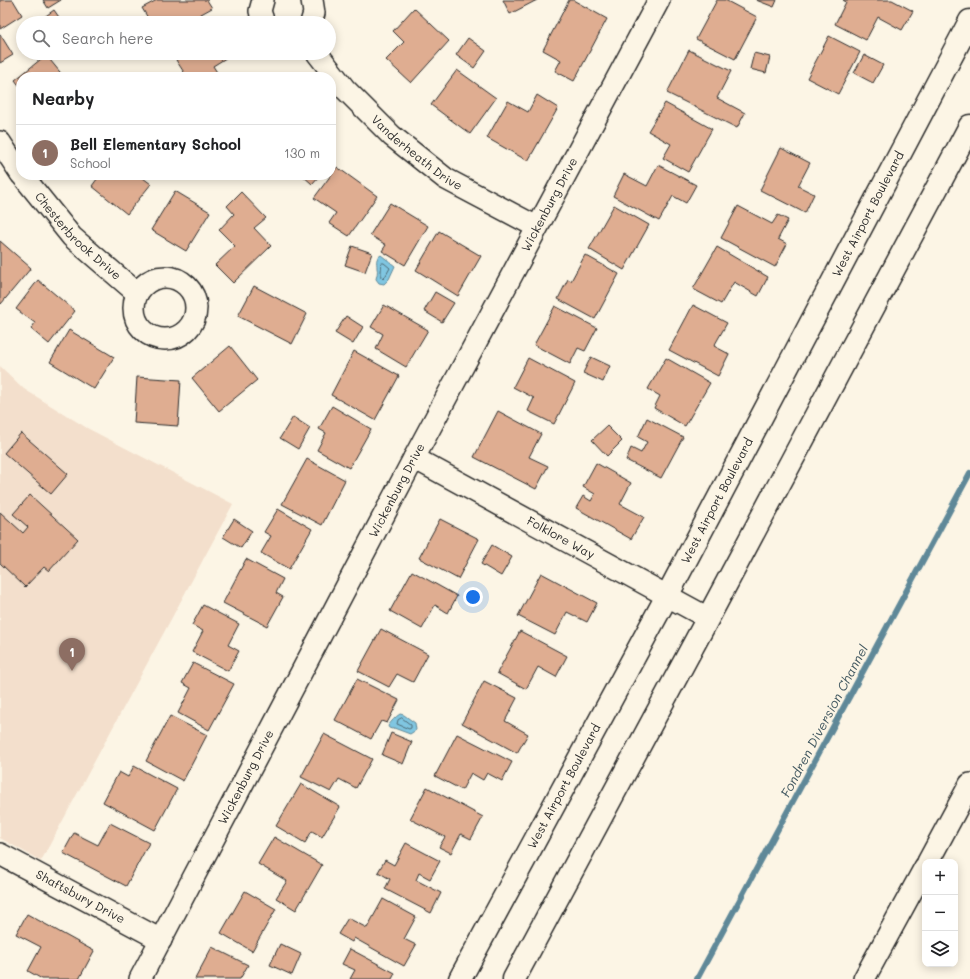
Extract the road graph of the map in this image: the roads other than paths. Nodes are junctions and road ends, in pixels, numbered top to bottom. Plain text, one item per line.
1 (263, 0) edge
2 (312, 0) edge
3 (656, 1) edge
4 (261, 16) edge
5 (313, 16) edge
6 (970, 21) edge
7 (962, 54) edge
8 (323, 60) edge
9 (332, 72) edge
10 (336, 77) edge
11 (970, 126) edge
12 (0, 142) edge
13 (16, 166) edge
14 (26, 180) edge
15 (537, 227) junction
16 (137, 293) dead end
17 (414, 458) junction
18 (667, 596) junction
19 (708, 618) junction
20 (970, 784) edge
21 (0, 854) edge
22 (930, 859) edge
23 (922, 873) edge
24 (161, 940) junction
25 (140, 979) edge
26 (460, 979) edge
27 (514, 979) edge
28 (864, 979) edge

1 - 4 street
2 - 5 street
3 - 15 street, Wickenburg Drive
6 - 7 main road, West Airport Boulevard
7 - 18 main road, West Airport Boulevard
8 - 9 street, Vanderheath Drive
10 - 15 street, Vanderheath Drive
11 - 19 main road
12 - 13 street, Chesterbrook Drive
14 - 16 street, Chesterbrook Drive
15 - 17 street, Wickenburg Drive
17 - 18 street, Folklore Way
17 - 24 street, Wickenburg Drive
18 - 19 street, Folklore Way
18 - 26 main road, West Airport Boulevard
19 - 27 main road
20 - 22 street
21 - 24 street, Shaftsbury Drive
23 - 28 street
24 - 25 street, Wickenburg Drive

